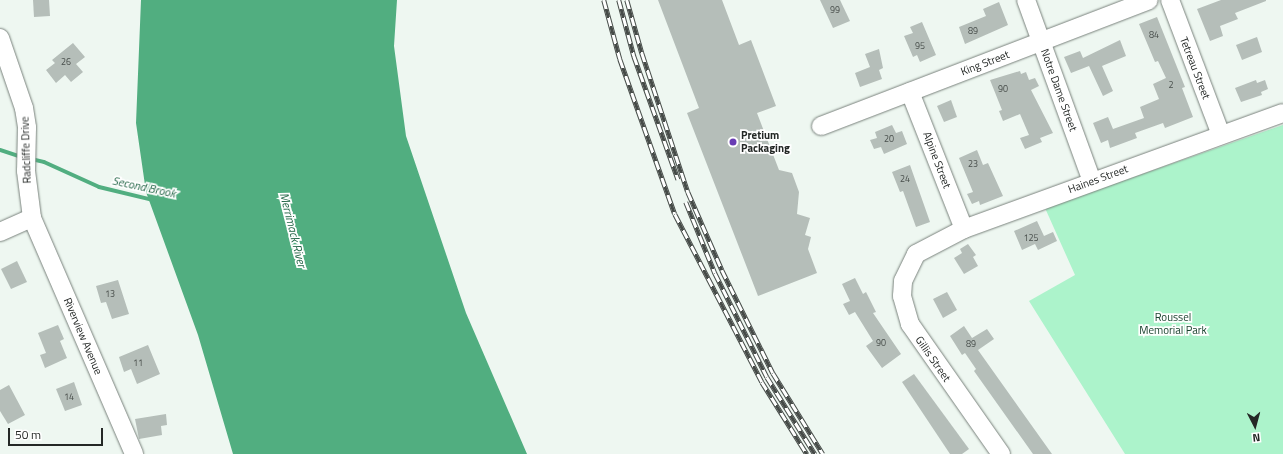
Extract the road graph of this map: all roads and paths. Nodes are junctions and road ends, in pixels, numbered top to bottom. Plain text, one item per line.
1 (1026, 0) edge
2 (1149, 0) edge
3 (1170, 0) edge
4 (0, 38) edge
5 (1041, 42) junction
6 (910, 92) junction
7 (1283, 113) edge
8 (821, 126) dead end
9 (1221, 135) junction
10 (1092, 181) junction
11 (32, 218) junction
12 (964, 229) junction
13 (0, 232) edge
14 (916, 254) joint
15 (134, 454) edge
16 (1001, 454) edge

1 - 5 street, Notre Dame Street
2 - 5 street, King Street
3 - 9 street, Tetreau Street
4 - 11 street, Radcliffe Drive
5 - 6 street, King Street
5 - 10 street, Notre Dame Street
6 - 8 street, King Street
6 - 12 street, Alpine Street
7 - 9 street, Haines Street
9 - 10 street, Haines Street
10 - 12 street, Haines Street
11 - 13 street
11 - 15 street, Riverview Avenue
12 - 14 street, Haines Street
14 - 16 street, Gillis Street

